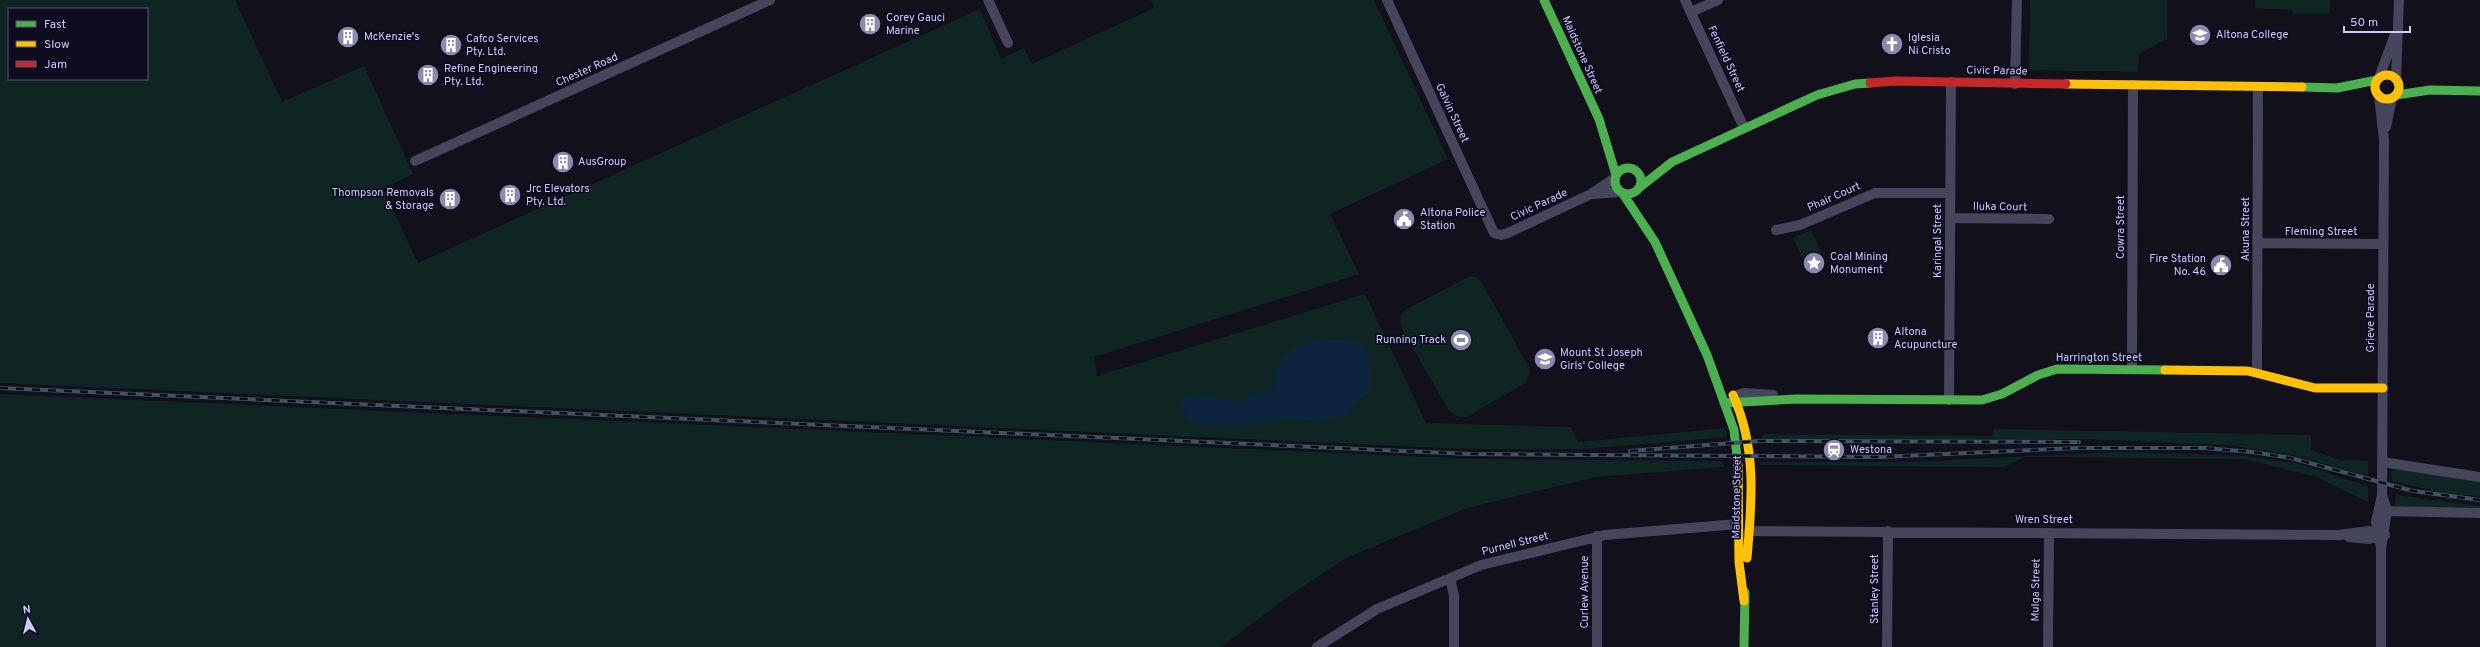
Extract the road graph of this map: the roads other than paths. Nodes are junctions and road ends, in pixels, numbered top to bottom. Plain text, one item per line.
1 (770, 0) edge
2 (988, 0) edge
3 (1387, 0) edge
4 (1544, 0) edge
5 (1685, 0) edge
6 (1718, 0) edge
7 (2017, 0) edge
8 (2399, 0) edge
9 (1691, 12) junction
10 (2397, 30) junction
11 (1008, 42) dead end
12 (2378, 79) junction
13 (2396, 80) junction
14 (1951, 82) junction
15 (2015, 84) junction
16 (2133, 85) junction
17 (2258, 87) junction
18 (2337, 88) junction
19 (2430, 90) junction
20 (2480, 90) edge
21 (2378, 94) junction
22 (2394, 96) junction
23 (1599, 120) junction
24 (1744, 128) junction
25 (2384, 141) junction
26 (415, 161) dead end
27 (1672, 162) junction
28 (1633, 170) junction
29 (1616, 177) junction
30 (1639, 192) junction
31 (1950, 192) junction
32 (1621, 193) junction
33 (1591, 194) junction
34 (1644, 208) dead end
35 (1950, 218) junction
36 (2049, 219) dead end
37 (1776, 230) dead end
38 (1497, 235) joint
39 (1655, 242) junction
40 (2257, 243) junction
41 (2384, 244) junction
42 (1707, 355) junction
43 (2132, 369) junction
44 (2257, 371) junction
45 (2383, 388) junction
46 (1735, 399) junction
47 (1796, 399) joint
48 (1949, 400) junction
49 (1724, 403) junction
50 (2382, 462) junction
51 (2480, 478) edge
52 (2382, 511) junction
53 (2480, 513) edge
54 (1738, 524) junction
55 (1749, 531) junction
56 (1888, 531) junction
57 (2049, 532) junction
58 (2380, 535) junction
59 (1597, 536) junction
60 (1450, 578) junction
61 (1744, 601) junction
62 (1317, 647) edge
63 (1454, 647) edge
64 (1597, 647) edge
65 (1744, 647) edge
66 (1887, 647) edge
67 (2048, 647) edge
68 (2381, 647) edge

1 - 26 street, Chester Road
2 - 11 street
3 - 38 street, Galvin Street
4 - 23 street, Maidstone Street
5 - 9 street, Fenfield Street
6 - 9 street
7 - 15 street
8 - 10 street
9 - 24 street, Fenfield Street
10 - 12 street
10 - 13 street
12 - 13 street
12 - 18 street, Civic Parade
12 - 21 street
13 - 19 street
13 - 22 street
14 - 15 street, Civic Parade
14 - 24 street, Civic Parade
14 - 31 street, Karingal Street
15 - 16 street, Civic Parade
16 - 17 street, Civic Parade
16 - 43 street, Cowra Street
17 - 18 street, Civic Parade
17 - 40 street, Akuna Street
18 - 21 street, Civic Parade
19 - 20 street
19 - 22 street
21 - 22 street
21 - 25 street, Grieve Parade
22 - 25 street, Grieve Parade
23 - 28 street, Maidstone Street
23 - 29 street, Maidstone Street
24 - 27 street, Civic Parade
25 - 41 street, Grieve Parade
27 - 28 street, Civic Parade
27 - 30 street, Civic Parade
28 - 29 street
28 - 30 street
29 - 32 street
29 - 33 street, Civic Parade
30 - 32 street
31 - 35 street, Karingal Street
31 - 37 street, Phair Court
32 - 33 street, Civic Parade
32 - 39 street, Maidstone Street
33 - 38 street, Civic Parade
34 - 39 street, Maidstone Street
35 - 36 street, Iluka Court
35 - 48 street, Karingal Street
39 - 42 street, Maidstone Street
40 - 41 street, Fleming Street
40 - 44 street, Akuna Street
41 - 45 street, Grieve Parade
42 - 46 street, Maidstone Street
42 - 49 street, Maidstone Street
43 - 44 street, Harrington Street
43 - 48 street, Harrington Street
44 - 45 street, Harrington Street
45 - 50 street, Grieve Parade
46 - 47 street, Harrington Street
46 - 49 street
46 - 55 street, Maidstone Street
47 - 48 street, Harrington Street
49 - 54 street, Maidstone Street
50 - 51 street
50 - 52 street, Grieve Parade
52 - 53 street
52 - 58 street, Grieve Parade
54 - 55 street
54 - 59 street, Purnell Street
54 - 61 street, Maidstone Street
55 - 56 street, Wren Street
55 - 61 street, Maidstone Street
56 - 57 street, Wren Street
56 - 66 street, Stanley Street
57 - 58 street, Wren Street
57 - 67 street, Mulga Street
58 - 68 street, Grieve Parade
59 - 60 street, Purnell Street
59 - 64 street, Curlew Avenue
60 - 62 street, Purnell Street
60 - 63 street
61 - 65 street, Maidstone Street

